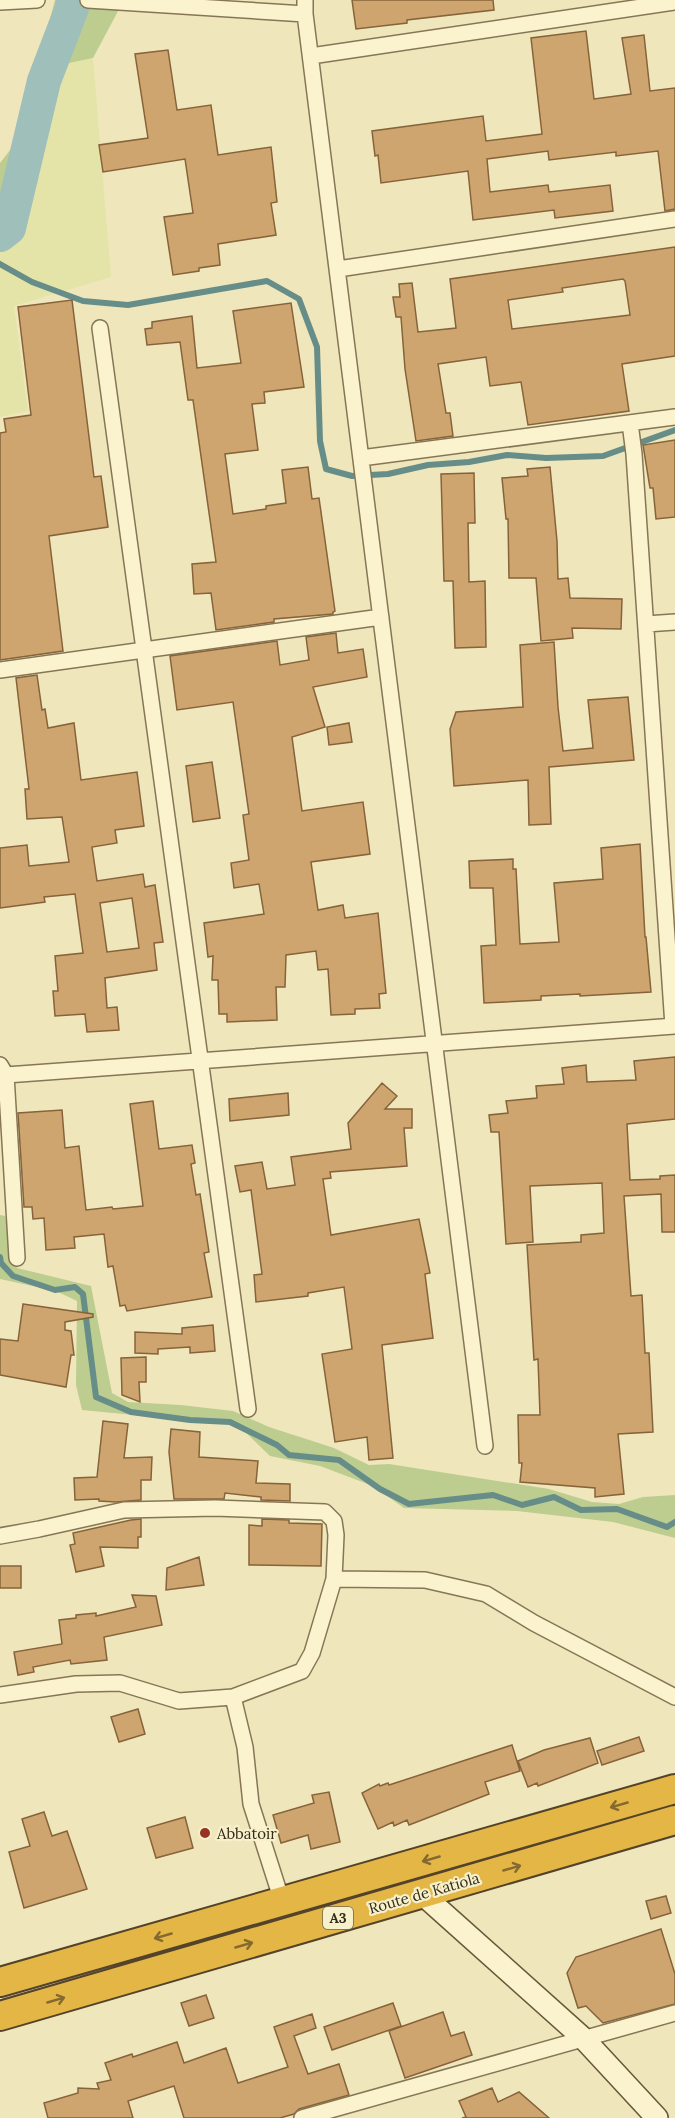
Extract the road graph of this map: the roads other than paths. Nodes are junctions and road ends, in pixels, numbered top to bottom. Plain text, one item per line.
1 (37, 0) edge
2 (90, 0) edge
3 (0, 2) edge
4 (675, 2) edge
5 (305, 7) edge
6 (311, 56) junction
7 (675, 219) edge
8 (338, 269) junction
9 (100, 328) dead end
10 (675, 417) edge
11 (631, 427) junction
12 (361, 458) junction
13 (381, 617) junction
14 (675, 622) edge
15 (646, 624) junction
16 (144, 650) junction
17 (0, 670) edge
18 (674, 1026) edge
19 (434, 1043) junction
20 (200, 1060) junction
21 (3, 1070) edge
22 (17, 1258) dead end
23 (248, 1408) dead end
24 (485, 1446) dead end
25 (0, 1536) edge
26 (334, 1579) junction
27 (0, 1695) edge
28 (233, 1697) junction
29 (675, 1697) edge
30 (675, 1789) edge
31 (675, 1821) edge
32 (422, 1894) junction
33 (282, 1901) junction
34 (0, 1982) edge
35 (675, 2013) edge
36 (0, 2016) edge
37 (583, 2038) junction
38 (302, 2118) edge
39 (657, 2118) edge

1 - 3 street
2 - 5 street
4 - 6 street
5 - 6 street
6 - 8 street
7 - 8 street
8 - 12 street
9 - 16 street
10 - 11 street
11 - 12 street
11 - 15 street
12 - 13 street
13 - 16 street
13 - 19 street
14 - 15 street
15 - 18 street
16 - 17 street
16 - 20 street
18 - 19 street
19 - 20 street
19 - 24 street
20 - 21 street
20 - 23 street
21 - 22 street
25 - 26 street
26 - 28 street
26 - 29 street
27 - 28 street
28 - 33 street
30 -> 33 highway, Route de Katiola / A3
32 -> 31 highway, Route de Katiola / A3
36 -> 32 highway, Route de Katiola / A3
32 - 37 street
33 -> 34 highway, Route de Katiola / A3
35 - 37 street
37 - 38 street
37 - 39 street

